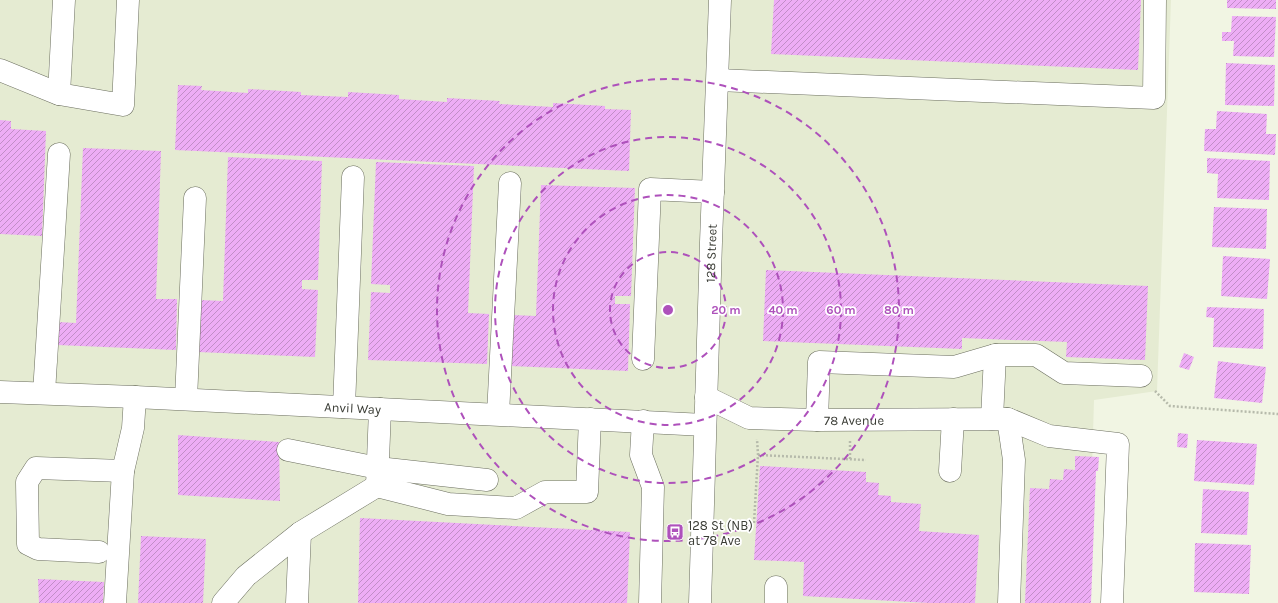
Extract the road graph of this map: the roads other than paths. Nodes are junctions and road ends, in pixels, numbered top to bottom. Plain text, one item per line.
1 (64, 0) edge
2 (128, 0) edge
3 (720, 0) edge
4 (1155, 0) edge
5 (0, 70) edge
6 (718, 80) junction
7 (59, 94) junction
8 (59, 154) dead end
9 (352, 177) dead end
10 (510, 183) dead end
11 (713, 192) junction
12 (195, 198) dead end
13 (995, 354) junction
14 (643, 359) dead end
15 (1141, 376) road end
16 (0, 392) edge
17 (44, 394) junction
18 (134, 397) junction
19 (706, 397) junction
20 (186, 399) junction
21 (344, 407) junction
22 (380, 409) junction
23 (498, 414) junction
24 (590, 419) junction
25 (952, 419) junction
26 (1000, 419) junction
27 (817, 420) junction
28 (642, 422) junction
29 (705, 425) junction
30 (288, 450) dead end
31 (123, 471) junction
32 (950, 471) dead end
33 (377, 477) junction
34 (487, 480) dead end
35 (300, 533) junction
36 (99, 552) dead end
37 (246, 576) junction
38 (115, 603) edge
39 (222, 603) edge
40 (244, 603) edge
41 (297, 603) edge
42 (650, 603) edge
43 (700, 603) edge
44 (1009, 603) edge
45 (1112, 603) edge

1 - 7 street
2 - 7 street
3 - 6 street, 128 Street
4 - 6 street
5 - 7 street
6 - 11 street, 128 Street
8 - 17 street
9 - 21 street
10 - 23 street
11 - 14 street
11 - 19 street, 128 Street
12 - 20 street
13 - 15 street
13 - 26 street
13 - 27 street
16 - 17 street, Anvil Way
17 - 18 street, Anvil Way
18 - 20 street, Anvil Way
18 - 31 street
19 - 27 street, 78 Avenue
19 - 29 street, 128 Street
20 - 21 street, Anvil Way
21 - 22 street, Anvil Way
22 - 23 street, Anvil Way
22 - 33 street
23 - 24 street, Anvil Way
24 - 28 street, Anvil Way
24 - 33 street
25 - 26 street, 78 Avenue
25 - 27 street, 78 Avenue
25 - 32 street
26 - 44 street
26 - 45 street
28 - 29 street, Anvil Way
28 - 42 street
29 - 43 street, 128 Street
30 - 33 street
31 - 36 street
31 - 38 street
33 - 34 street
33 - 35 street
35 - 37 street
35 - 41 street
37 - 39 street
37 - 40 street

